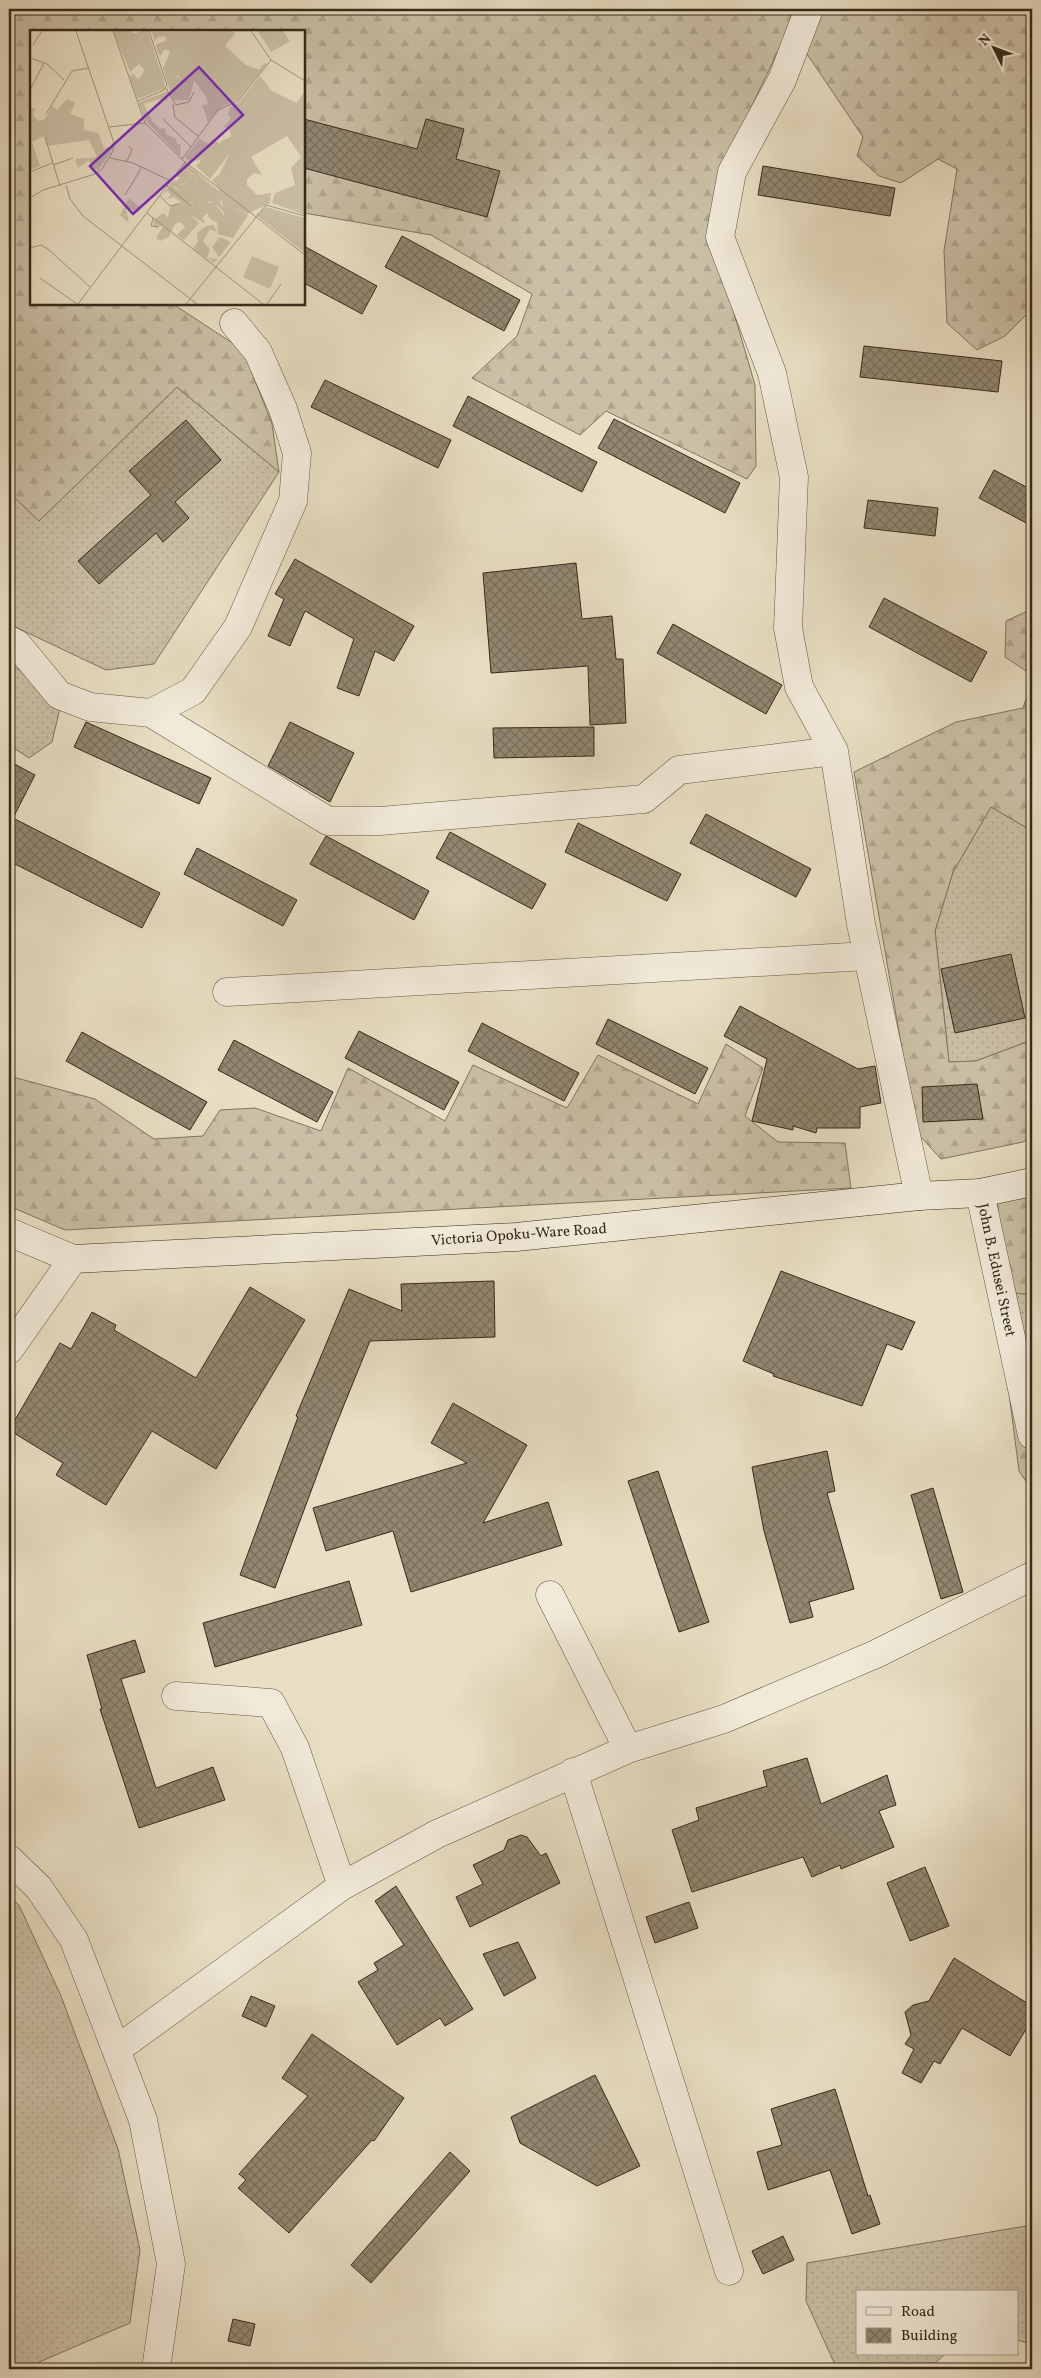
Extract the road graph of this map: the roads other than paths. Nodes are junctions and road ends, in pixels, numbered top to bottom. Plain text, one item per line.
1 (809, 9) edge
2 (234, 323) dead end
3 (9, 640) edge
4 (152, 713) junction
5 (834, 751) junction
6 (868, 956) junction
7 (227, 992) dead end
8 (1032, 1182) edge
9 (980, 1193) junction
10 (919, 1196) junction
11 (9, 1232) edge
12 (73, 1259) junction
13 (9, 1350) edge
14 (1032, 1435) edge
15 (1032, 1576) edge
16 (550, 1596) dead end
17 (176, 1696) dead end
18 (628, 1749) junction
19 (573, 1772) junction
20 (9, 1858) edge
21 (342, 1886) junction
22 (116, 2050) junction
23 (728, 2271) dead end
24 (156, 2369) edge

1 - 5 street
2 - 4 street
3 - 4 street
4 - 5 street
5 - 6 street
6 - 7 street
6 - 10 street
8 - 9 street, Victoria Opoku-Ware Road
9 - 10 street, Victoria Opoku-Ware Road
9 - 14 street, John B. Edusei Street
10 - 12 street, Victoria Opoku-Ware Road
11 - 12 street, Victoria Opoku-Ware Road
12 - 13 street
15 - 18 street
16 - 18 street
17 - 21 street
18 - 19 street
19 - 21 street
19 - 23 street
20 - 22 street
21 - 22 street
22 - 24 street

